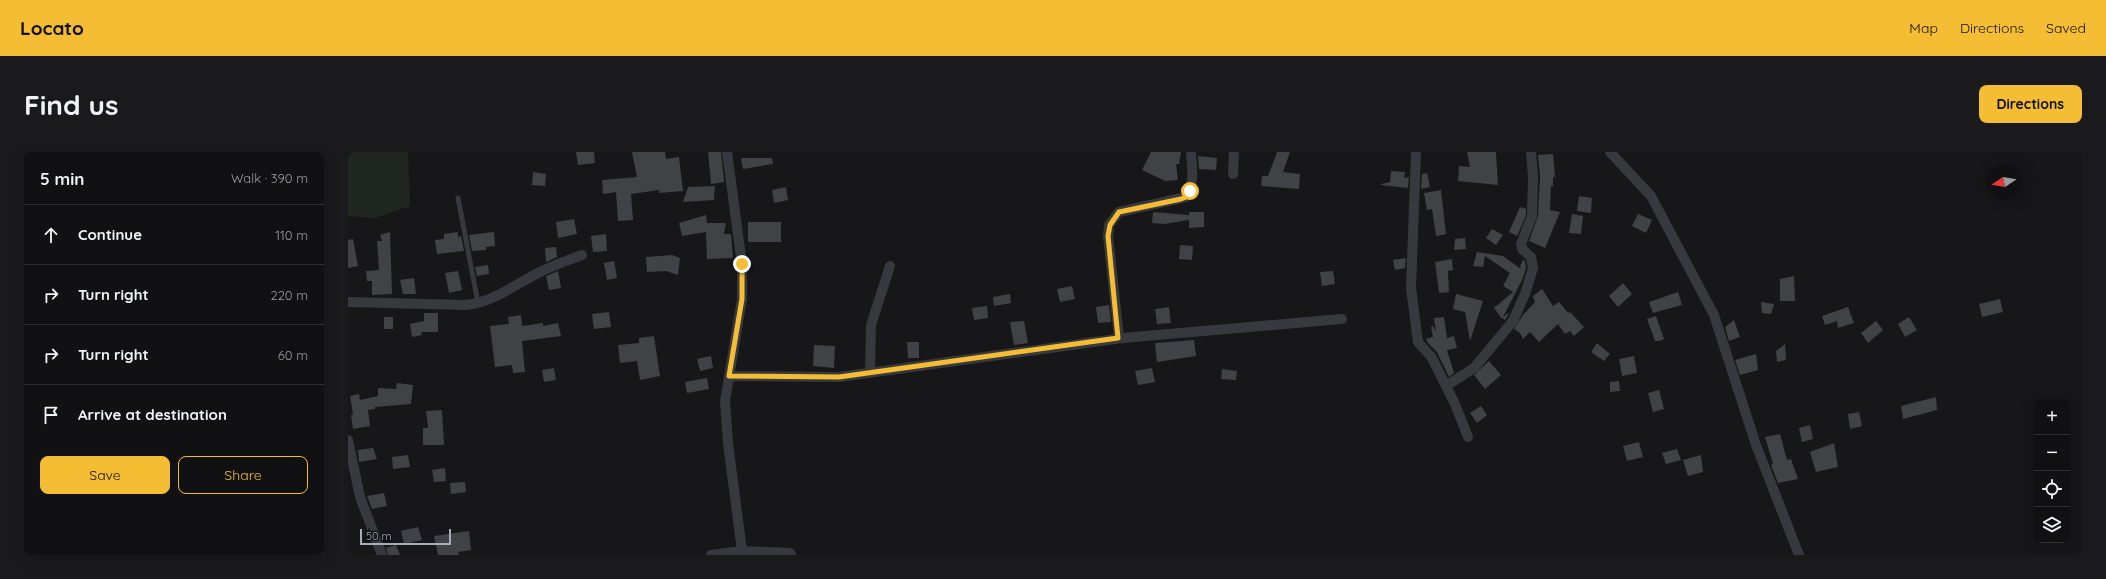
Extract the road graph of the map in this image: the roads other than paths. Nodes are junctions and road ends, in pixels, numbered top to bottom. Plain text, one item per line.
1 (727, 152) edge
2 (1192, 152) edge
3 (1234, 152) edge
4 (1416, 152) edge
5 (1531, 152) edge
6 (1610, 152) edge
7 (1233, 174) dead end
8 (458, 198) dead end
9 (582, 255) dead end
10 (890, 266) dead end
11 (348, 302) edge
12 (478, 303) junction
13 (1342, 319) dead end
14 (1118, 338) junction
15 (870, 373) junction
16 (729, 376) junction
17 (1446, 386) junction
18 (1468, 437) dead end
19 (348, 440) edge
20 (742, 551) junction
21 (382, 555) edge
22 (711, 555) edge
23 (791, 555) edge
24 (1799, 555) edge

1 - 16 street
2 - 14 street
3 - 7 street
4 - 17 street
5 - 17 street
6 - 24 street
8 - 12 lane
9 - 12 street
10 - 15 street
11 - 12 street
13 - 14 street
14 - 15 street
15 - 16 street
16 - 20 street
17 - 18 street
19 - 21 street
20 - 22 street
20 - 23 street

